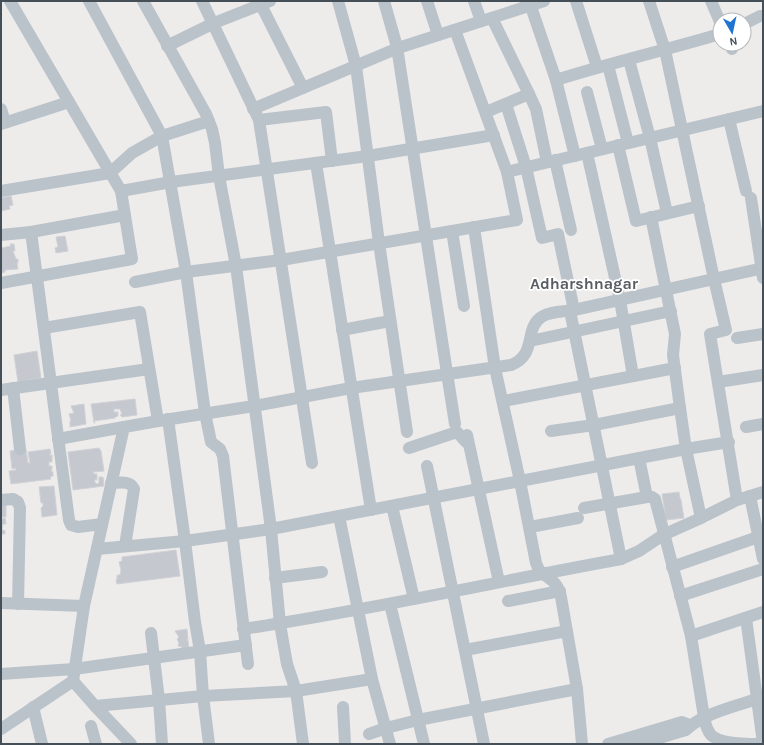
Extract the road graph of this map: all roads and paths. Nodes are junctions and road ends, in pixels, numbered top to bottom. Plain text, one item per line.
1 (10, 1) edge
2 (89, 1) edge
3 (143, 1) edge
4 (202, 1) edge
5 (338, 1) edge
6 (384, 1) edge
7 (427, 1) edge
8 (474, 1) edge
9 (544, 1) edge
10 (576, 1) edge
11 (649, 1) edge
12 (711, 1) edge
13 (263, 2) edge
14 (530, 3) edge
15 (716, 12) edge
16 (760, 16) dead end
17 (486, 20) junction
18 (752, 20) edge
19 (214, 23) junction
20 (455, 30) junction
21 (438, 35) junction
22 (712, 36) edge
23 (167, 46) junction
24 (398, 48) junction
25 (665, 50) junction
26 (629, 60) junction
27 (356, 66) junction
28 (603, 66) junction
29 (556, 80) junction
30 (302, 88) junction
31 (588, 92) dead end
32 (529, 94) junction
33 (69, 102) junction
34 (506, 104) junction
35 (1, 109) edge
36 (253, 109) junction
37 (763, 110) edge
38 (486, 112) junction
39 (729, 119) junction
40 (259, 120) junction
41 (209, 121) junction
42 (3, 123) edge
43 (683, 130) junction
44 (494, 135) junction
45 (162, 136) junction
46 (650, 138) junction
47 (623, 144) junction
48 (413, 149) junction
49 (602, 149) junction
50 (581, 154) junction
51 (368, 156) junction
52 (332, 161) junction
53 (551, 161) junction
54 (316, 163) junction
55 (526, 167) junction
56 (266, 169) junction
57 (507, 172) junction
58 (110, 173) junction
59 (219, 176) junction
60 (171, 182) junction
61 (1, 191) edge
62 (121, 191) junction
63 (699, 206) junction
64 (668, 214) junction
65 (124, 215) junction
66 (652, 223) junction
67 (474, 227) junction
68 (571, 230) dead end
69 (452, 231) junction
70 (31, 232) junction
71 (426, 235) junction
72 (1, 236) edge
73 (379, 243) junction
74 (331, 252) junction
75 (281, 260) junction
76 (236, 266) junction
77 (186, 272) junction
78 (762, 272) edge
79 (37, 276) junction
80 (714, 279) junction
81 (135, 282) dead end
82 (1, 283) edge
83 (666, 290) junction
84 (620, 300) junction
85 (464, 306) dead end
86 (572, 311) junction
87 (671, 311) junction
88 (390, 321) junction
89 (624, 321) junction
90 (44, 328) junction
91 (342, 330) junction
92 (575, 332) junction
93 (763, 334) edge
94 (738, 338) dead end
95 (530, 341) junction
96 (495, 368) junction
97 (675, 368) junction
98 (150, 369) junction
99 (447, 373) junction
100 (763, 375) edge
101 (633, 376) junction
102 (399, 381) junction
103 (718, 382) junction
104 (51, 383) junction
105 (586, 385) junction
106 (351, 388) junction
107 (7, 389) edge
108 (303, 397) junction
109 (504, 401) junction
110 (254, 406) junction
111 (680, 408) junction
112 (205, 413) junction
113 (163, 420) junction
114 (456, 424) dead end
115 (763, 424) edge
116 (594, 425) junction
117 (124, 427) junction
118 (746, 427) dead end
119 (551, 431) dead end
120 (407, 432) dead end
121 (58, 439) junction
122 (728, 442) junction
123 (409, 448) dead end
124 (20, 449) dead end
125 (686, 449) junction
126 (639, 458) junction
127 (312, 464) dead end
128 (602, 465) junction
129 (427, 466) dead end
130 (520, 481) junction
131 (112, 483) junction
132 (478, 490) junction
133 (763, 492) edge
134 (750, 496) junction
135 (647, 497) junction
136 (434, 498) junction
137 (1, 500) edge
138 (737, 500) junction
139 (763, 500) edge
140 (610, 503) junction
141 (392, 506) junction
142 (371, 510) junction
143 (753, 514) junction
144 (339, 516) junction
145 (701, 518) junction
146 (102, 524) junction
147 (530, 527) junction
148 (271, 529) junction
149 (233, 534) junction
150 (663, 535) junction
151 (758, 537) junction
152 (185, 541) junction
153 (125, 546) junction
154 (97, 549) junction
155 (621, 559) junction
156 (763, 559) edge
157 (672, 567) junction
158 (763, 569) edge
159 (322, 572) dead end
160 (541, 574) junction
161 (275, 578) junction
162 (499, 582) junction
163 (453, 590) junction
164 (560, 591) junction
165 (680, 596) junction
166 (414, 599) junction
167 (508, 601) dead end
168 (1, 603) edge
169 (18, 604) junction
170 (390, 604) junction
171 (84, 606) junction
172 (358, 609) junction
173 (763, 612) edge
174 (746, 618) junction
175 (280, 624) junction
176 (243, 629) junction
177 (567, 631) junction
178 (150, 633) dead end
179 (691, 636) junction
180 (246, 644) junction
181 (465, 650) junction
182 (200, 651) junction
183 (154, 658) junction
184 (248, 664) dead end
185 (1, 674) edge
186 (74, 675) junction
187 (372, 679) junction
188 (577, 689) junction
189 (296, 690) junction
190 (203, 696) junction
191 (760, 698) edge
192 (159, 700) junction
193 (95, 706) junction
194 (33, 707) junction
195 (343, 708) dead end
196 (477, 708) junction
197 (704, 718) junction
198 (418, 720) junction
199 (91, 726) dead end
200 (690, 726) junction
201 (386, 728) junction
202 (1, 729) edge
203 (370, 734) dead end
204 (671, 739) edge
205 (42, 744) edge
206 (96, 744) edge
207 (131, 744) edge
208 (162, 744) edge
209 (209, 744) edge
210 (303, 744) edge
211 (345, 744) edge
212 (390, 744) edge
213 (424, 744) edge
214 (484, 744) edge
215 (582, 744) edge
216 (608, 744) edge
217 (639, 744) edge
218 (763, 744) edge

1 - 33 street
2 - 45 street
3 - 23 street
4 - 19 street
5 - 27 street
6 - 24 street
7 - 21 street
8 - 17 street
9 - 14 street
10 - 28 street
11 - 25 street
12 - 15 street
13 - 19 street
13 - 30 street
14 - 17 street
14 - 29 street
16 - 18 street
17 - 20 street
17 - 32 street
19 - 23 street
19 - 36 street
20 - 21 street
20 - 38 street
21 - 24 street
22 - 25 street
23 - 41 street
24 - 27 street
24 - 48 street
25 - 26 street
25 - 43 street
26 - 28 street
26 - 46 street
27 - 30 street
27 - 51 street
28 - 29 street
28 - 47 street
29 - 50 street
30 - 36 street
31 - 49 street
32 - 34 street
32 - 53 street
33 - 42 street
33 - 58 street
34 - 38 street
34 - 55 street
35 - 42 street
36 - 40 street
37 - 39 street
38 - 44 street
39 - 43 street
39 - 78 street
40 - 52 street
40 - 56 street
41 - 45 street
41 - 59 street
43 - 46 street
43 - 63 street
44 - 48 street
44 - 57 street
45 - 58 street
45 - 60 street
46 - 47 street
46 - 64 street
47 - 49 street
47 - 66 street
48 - 51 street
48 - 71 street
49 - 50 street
50 - 53 street
50 - 84 street
51 - 52 street
51 - 73 street
52 - 54 street
53 - 55 street
53 - 68 street
54 - 56 street
54 - 74 street
55 - 57 street
55 - 86 street
56 - 59 street
56 - 75 street
57 - 67 street
58 - 61 street
58 - 62 street
59 - 60 street
59 - 76 street
60 - 62 street
60 - 77 street
62 - 65 street
63 - 64 street
63 - 80 street
64 - 66 street
65 - 70 street
65 - 79 street
66 - 83 street
67 - 69 street
67 - 96 street
69 - 71 street
69 - 85 street
70 - 72 street
70 - 79 street
71 - 73 street
71 - 99 street
73 - 74 street
73 - 88 street
74 - 75 street
74 - 91 street
75 - 76 street
75 - 108 street
76 - 77 street
76 - 110 street
77 - 81 street
77 - 112 street
78 - 80 street
79 - 82 street
79 - 90 street
80 - 83 street
80 - 103 street
83 - 84 street
83 - 87 street
84 - 86 street
84 - 89 street
86 - 92 street
86 - 95 street
87 - 89 street
87 - 97 street
88 - 91 street
88 - 102 street
89 - 92 street
89 - 101 street
90 - 98 street
90 - 104 street
91 - 106 street
92 - 95 street
92 - 105 street
93 - 94 street
95 - 96 street
96 - 99 street
96 - 109 street
97 - 101 street
97 - 111 street
98 - 104 street
98 - 113 street
99 - 102 street
99 - 114 street
100 - 103 street
101 - 105 street
102 - 106 street
102 - 120 street
103 - 122 street
104 - 107 street
104 - 121 street
105 - 109 street
105 - 116 street
106 - 108 street
106 - 142 street
107 - 124 street
108 - 110 street
108 - 127 street
109 - 130 street
110 - 112 street
110 - 148 street
111 - 116 street
111 - 125 street
112 - 113 street
112 - 149 street
113 - 117 street
113 - 152 street
115 - 118 street
116 - 119 street
116 - 128 street
117 - 121 street
117 - 131 street
121 - 146 street
122 - 125 street
122 - 138 street
123 - 132 street
125 - 126 street
125 - 145 street
126 - 128 street
126 - 135 street
128 - 130 street
128 - 140 street
129 - 136 street
130 - 132 street
130 - 147 street
131 - 146 street
131 - 153 street
132 - 136 street
132 - 162 street
133 - 134 street
134 - 138 street
134 - 143 street
135 - 140 street
135 - 150 street
136 - 141 street
136 - 163 street
137 - 169 street
138 - 145 street
139 - 143 street
140 - 147 street
140 - 155 street
141 - 142 street
141 - 166 street
142 - 144 street
143 - 151 street
144 - 148 street
144 - 172 street
145 - 150 street
146 - 154 street
147 - 160 street
148 - 149 street
148 - 161 street
149 - 152 street
149 - 176 street
150 - 155 street
150 - 157 street
151 - 156 street
151 - 157 street
152 - 153 street
152 - 182 street
153 - 154 street
154 - 171 street
155 - 160 street
157 - 165 street
158 - 165 street
159 - 161 street
160 - 162 street
160 - 164 street
161 - 175 street
162 - 163 street
163 - 166 street
163 - 181 street
164 - 167 street
164 - 177 street
165 - 179 street
166 - 170 street
168 - 169 street
169 - 171 street
170 - 172 street
170 - 198 street
171 - 186 street
172 - 175 street
172 - 187 street
173 - 174 street
174 - 179 street
174 - 191 street
175 - 176 street
175 - 189 street
176 - 180 street
177 - 181 street
177 - 188 street
178 - 183 street
179 - 197 street
180 - 182 street
180 - 184 street
181 - 196 street
182 - 183 street
182 - 190 street
183 - 186 street
183 - 192 street
185 - 186 street
186 - 193 street
186 - 194 street
187 - 189 street
187 - 201 street
188 - 196 street
188 - 215 street
189 - 190 street
189 - 210 street
190 - 192 street
190 - 209 street
191 - 197 street
191 - 218 street
192 - 193 street
192 - 208 street
193 - 207 street
194 - 202 street
194 - 205 street
195 - 211 street
196 - 198 street
196 - 214 street
197 - 200 street
197 - 218 street
198 - 201 street
198 - 213 street
199 - 206 street
200 - 204 street
200 - 216 street
201 - 203 street
201 - 212 street
204 - 217 street

